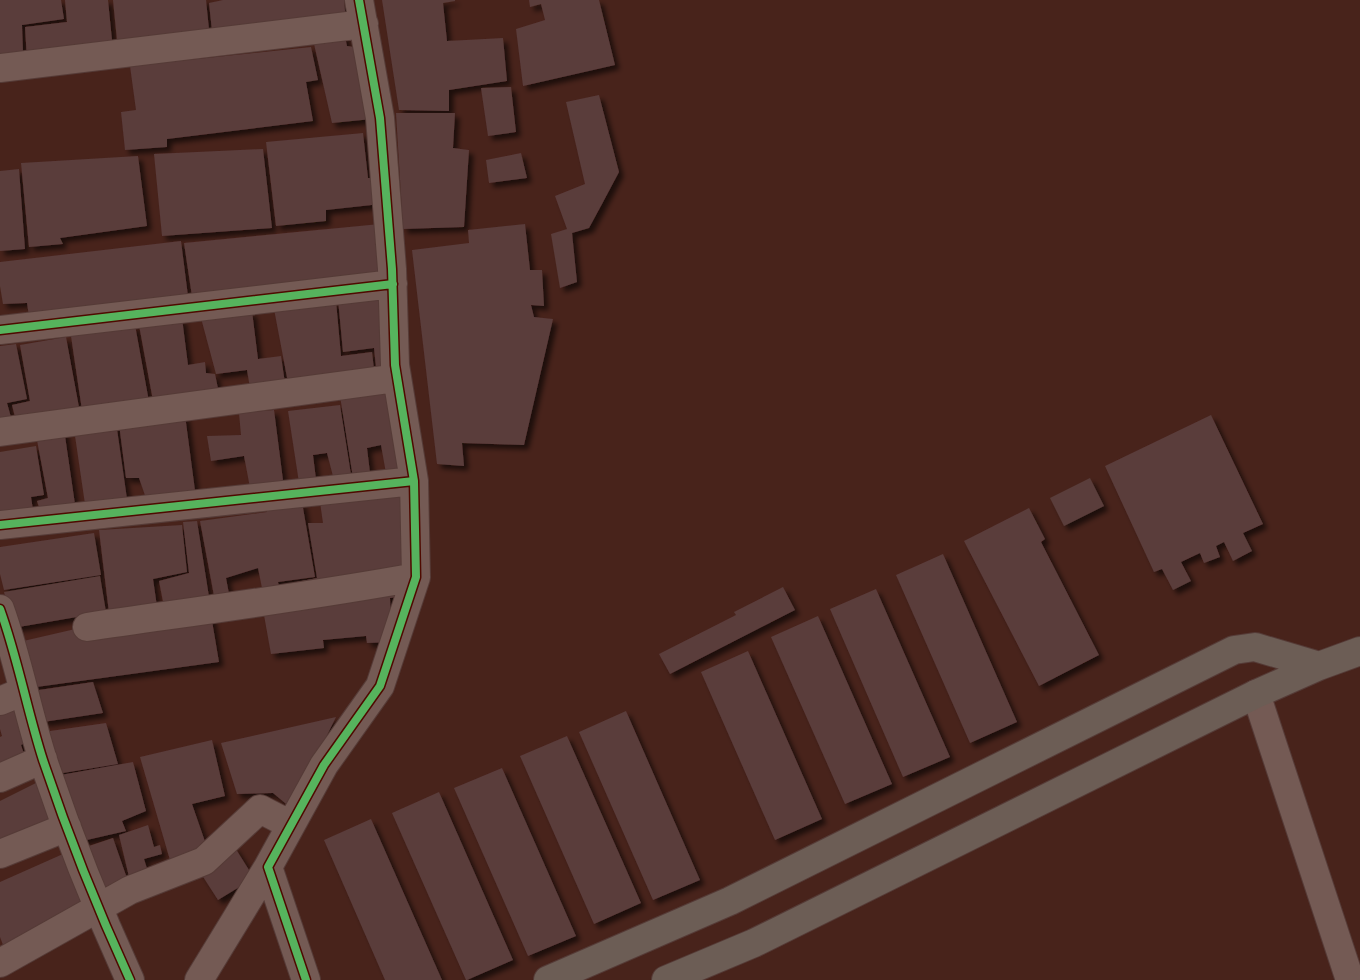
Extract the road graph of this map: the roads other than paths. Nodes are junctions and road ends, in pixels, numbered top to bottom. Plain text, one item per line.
1 (362, 12) edge
2 (0, 68) edge
3 (393, 284) junction
4 (0, 330) edge
5 (397, 378) junction
6 (0, 432) edge
7 (414, 481) junction
8 (0, 525) edge
9 (416, 577) junction
10 (0, 610) edge
11 (87, 626) dead end
12 (1360, 651) edge
13 (1319, 666) junction
14 (1256, 694) junction
15 (12, 696) edge
16 (43, 759) junction
17 (0, 778) edge
18 (291, 825) junction
19 (67, 827) junction
20 (0, 854) edge
21 (268, 867) junction
22 (99, 908) junction
23 (0, 964) edge
24 (130, 980) edge
25 (200, 980) edge
26 (306, 980) edge
27 (548, 980) edge
28 (666, 980) edge
29 (1350, 980) edge

1 - 2 street
1 - 3 street
3 - 4 street
3 - 5 street
5 - 6 street
5 - 7 street
7 - 8 street
7 - 9 street
9 - 11 street
9 - 18 street
10 - 15 street
12 - 13 main road
13 - 14 main road
13 - 27 main road
14 - 28 main road
14 - 29 street
15 - 16 street
16 - 17 street
16 - 19 street
18 - 21 street
18 - 22 street
19 - 20 street
19 - 22 street
21 - 25 street
21 - 26 street
22 - 23 street
22 - 24 street

